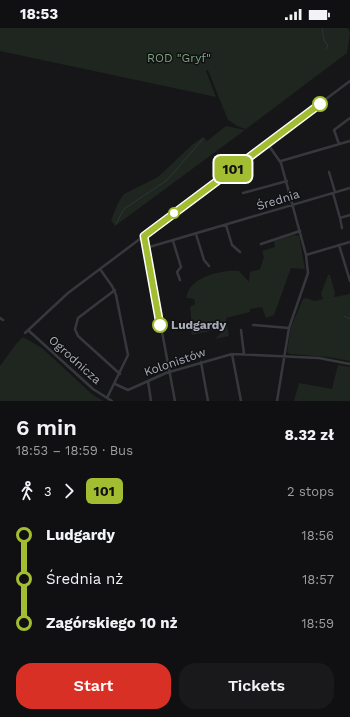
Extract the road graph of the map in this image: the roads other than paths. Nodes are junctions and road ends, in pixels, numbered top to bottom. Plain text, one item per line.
1 (350, 81) edge
2 (350, 118) edge
3 (350, 141) edge
4 (267, 143) junction
5 (339, 144) junction
6 (281, 161) junction
7 (329, 172) dead end
8 (286, 180) junction
9 (350, 188) edge
10 (243, 193) dead end
11 (334, 193) junction
12 (293, 205) junction
13 (350, 215) edge
14 (340, 218) junction
15 (226, 225) junction
16 (342, 228) dead end
17 (300, 231) junction
18 (196, 234) junction
19 (144, 236) junction
20 (172, 241) junction
21 (350, 242) edge
22 (261, 244) dead end
23 (339, 245) junction
24 (146, 248) junction
25 (240, 252) dead end
26 (306, 255) junction
27 (208, 266) dead end
28 (100, 269) junction
29 (180, 280) dead end
30 (350, 281) edge
31 (115, 290) junction
32 (0, 318) edge
33 (3, 320) dead end
34 (253, 325) dead end
35 (289, 328) junction
36 (28, 330) junction
37 (241, 330) dead end
38 (24, 333) dead end
39 (232, 354) junction
40 (244, 354) junction
41 (284, 356) junction
42 (201, 362) junction
43 (350, 364) edge
44 (169, 372) junction
45 (120, 374) junction
46 (148, 381) junction
47 (115, 384) junction
48 (108, 398) junction
49 (112, 401) edge
50 (151, 401) edge
51 (175, 401) edge
52 (208, 401) edge
53 (241, 401) edge
54 (278, 401) edge

1 - 4 street
2 - 5 street
3 - 5 street
4 - 6 street
4 - 19 street
5 - 6 street
6 - 8 street
7 - 11 street
8 - 10 street
8 - 12 street
9 - 11 street, Średnia
11 - 12 street, Średnia
11 - 14 street
12 - 15 street, Średnia
12 - 17 street
13 - 14 street
14 - 16 street
15 - 18 street, Średnia
15 - 25 street
17 - 22 street
17 - 26 street
18 - 20 street, Średnia
18 - 27 street
19 - 24 street
19 - 28 street
20 - 24 street, Średnia
20 - 29 street
21 - 23 street
23 - 26 street
23 - 30 street
24 - 44 street
26 - 35 street
28 - 31 street
28 - 36 street
31 - 45 street
31 - 45 street
32 - 33 street
34 - 35 street
35 - 41 street
36 - 38 street
36 - 48 street, Ogrodnicza
37 - 40 street
39 - 40 street, Kolonistów
39 - 42 street, Kolonistów
39 - 53 street
40 - 41 street, Kolonistów
41 - 43 street, Kolonistów
41 - 54 street
42 - 44 street, Kolonistów
42 - 52 street
44 - 46 street, Kolonistów
44 - 51 street
45 - 47 street
46 - 47 street, Kolonistów
46 - 50 street
47 - 48 street
48 - 49 street, Ogrodnicza

